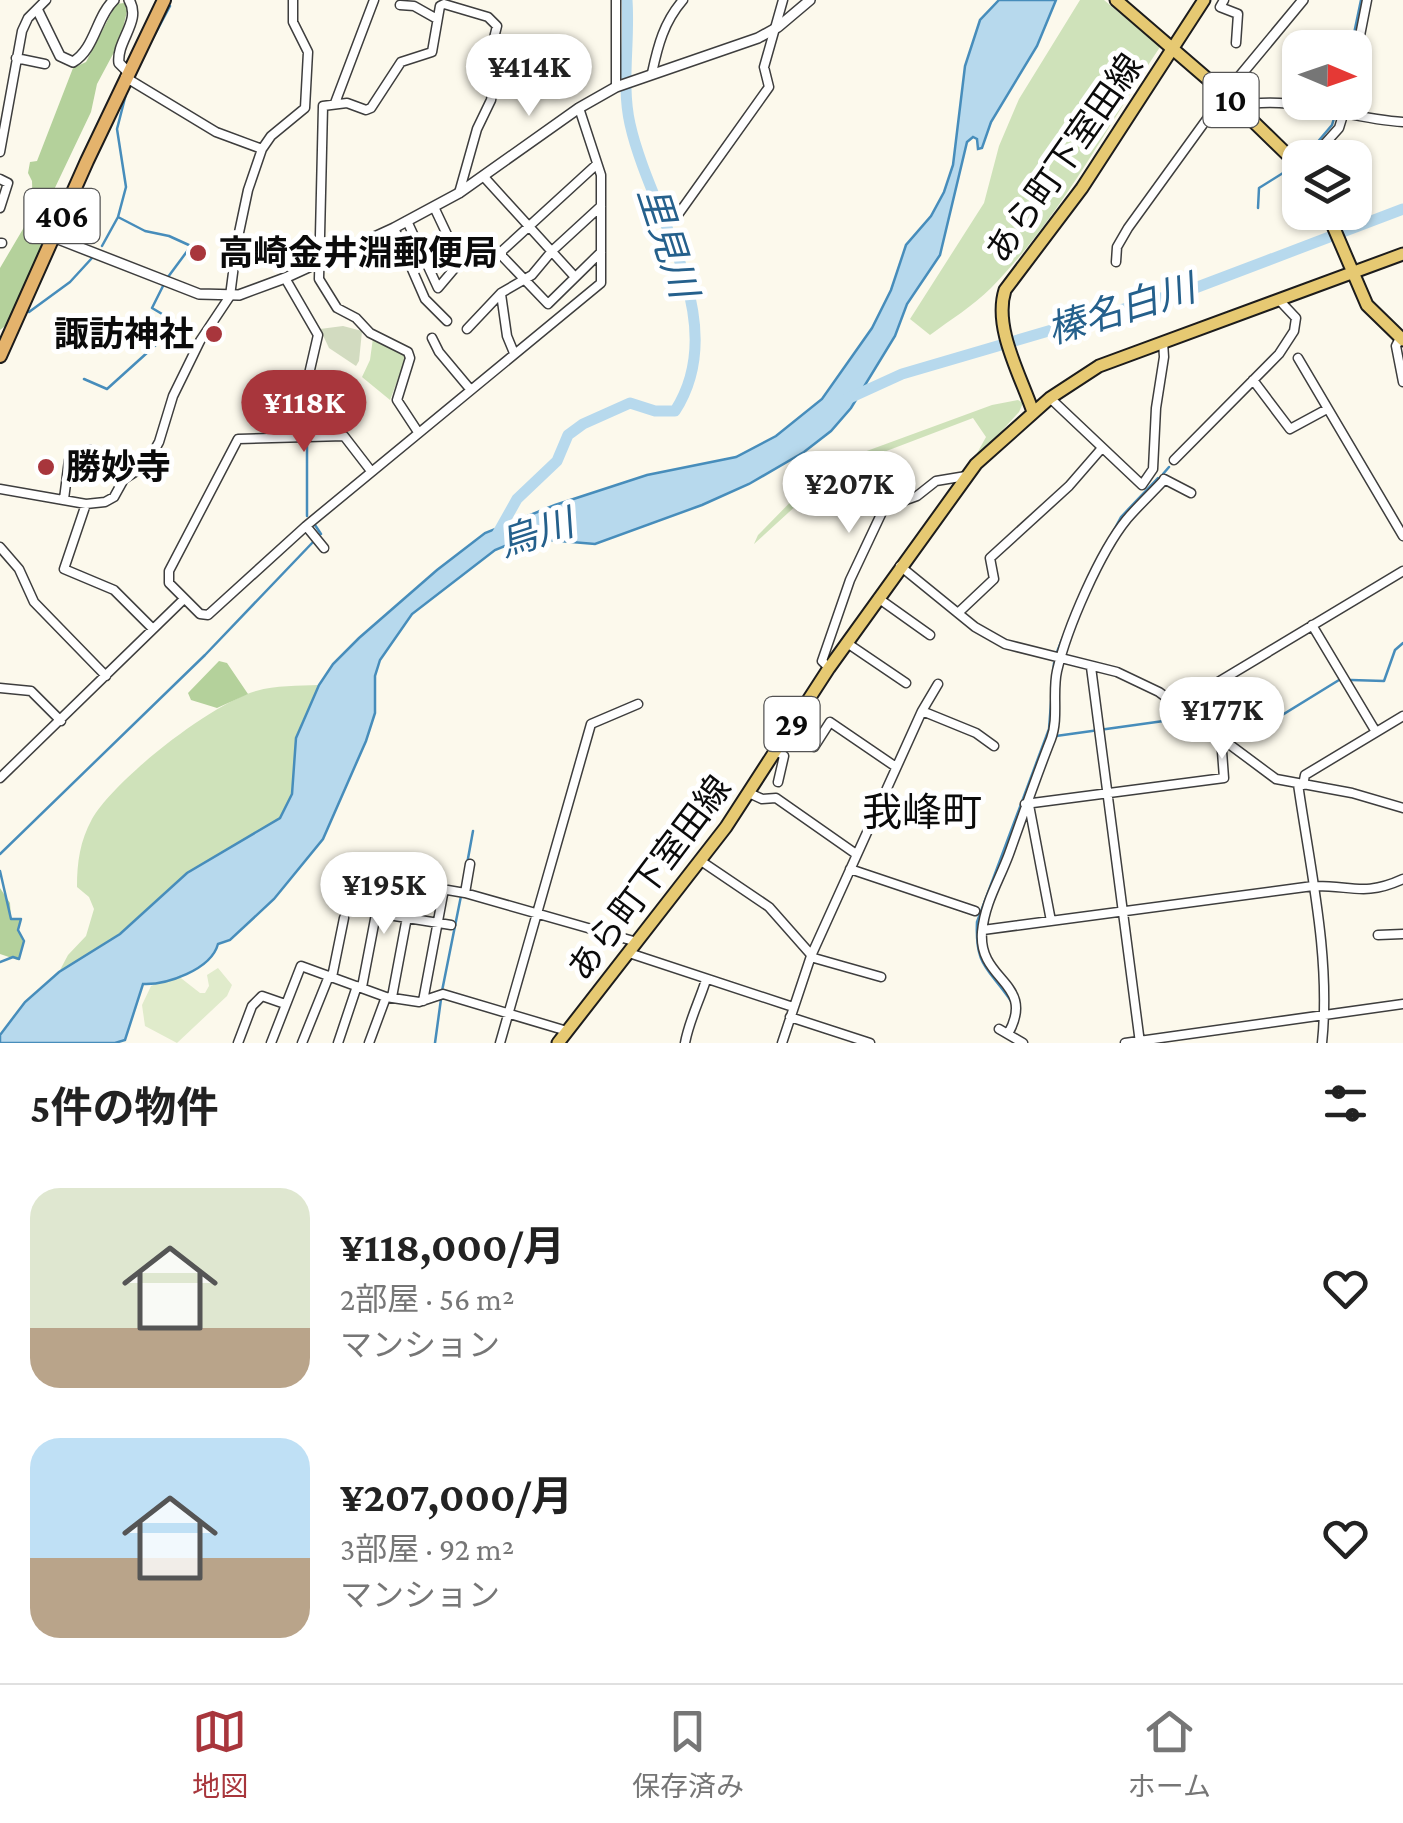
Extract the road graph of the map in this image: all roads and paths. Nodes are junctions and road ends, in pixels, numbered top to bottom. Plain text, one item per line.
1 (29, 0) edge
2 (46, 0) edge
3 (114, 0) edge
4 (164, 0) edge
5 (294, 0) edge
6 (374, 0) edge
7 (616, 0) edge
8 (669, 0) edge
9 (683, 0) edge
10 (783, 0) edge
11 (810, 0) edge
12 (1116, 0) edge
13 (1204, 0) edge
14 (1224, 0) edge
15 (1303, 0) edge
16 (1368, 0) edge
17 (131, 1) edge
18 (444, 2) edge
19 (400, 5) dead end
20 (38, 11) junction
21 (671, 14) junction
22 (437, 19) junction
23 (778, 27) junction
24 (1362, 30) edge
25 (1236, 43) dead end
26 (1168, 46) junction
27 (16, 58) junction
28 (45, 64) dead end
29 (0, 74) edge
30 (126, 74) junction
31 (652, 74) junction
32 (12, 80) junction
33 (622, 84) junction
34 (1225, 94) junction
35 (335, 103) junction
36 (1282, 103) edge
37 (1237, 106) junction
38 (580, 108) junction
39 (1372, 116) edge
40 (1403, 122) edge
41 (1, 147) edge
42 (262, 148) junction
43 (1282, 150) edge
44 (596, 165) junction
45 (484, 177) junction
46 (0, 179) edge
47 (459, 193) junction
48 (434, 206) junction
49 (601, 206) junction
50 (0, 208) edge
51 (677, 216) dead end
52 (407, 221) junction
53 (530, 227) junction
54 (394, 228) junction
55 (1334, 230) edge
56 (53, 237) junction
57 (552, 251) junction
58 (601, 252) junction
59 (1403, 254) edge
60 (320, 260) junction
61 (1116, 262) dead end
62 (1350, 269) junction
63 (575, 277) junction
64 (286, 278) junction
65 (526, 280) junction
66 (502, 293) junction
67 (230, 296) junction
68 (1278, 299) junction
69 (446, 321) dead end
70 (466, 329) dead end
71 (432, 338) dead end
72 (1402, 339) edge
73 (1163, 342) junction
74 (514, 353) junction
75 (0, 356) edge
76 (1298, 358) dead end
77 (1253, 380) junction
78 (1403, 382) edge
79 (470, 389) junction
80 (1050, 398) junction
81 (1327, 409) junction
82 (1033, 412) junction
83 (418, 432) junction
84 (310, 436) junction
85 (1102, 448) junction
86 (90, 450) dead end
87 (1174, 460) dead end
88 (1153, 469) junction
89 (371, 471) junction
90 (966, 476) junction
91 (1164, 480) junction
92 (0, 490) edge
93 (1191, 493) dead end
94 (64, 499) junction
95 (86, 504) junction
96 (306, 526) junction
97 (1403, 536) edge
98 (0, 547) edge
99 (324, 548) dead end
100 (900, 566) junction
101 (1403, 570) edge
102 (878, 598) junction
103 (184, 599) junction
104 (958, 613) junction
105 (1312, 625) junction
106 (153, 629) junction
107 (930, 635) dead end
108 (847, 643) junction
109 (1060, 660) junction
110 (829, 668) junction
111 (1090, 668) junction
112 (106, 676) junction
113 (906, 683) dead end
114 (938, 684) dead end
115 (0, 688) edge
116 (638, 704) dead end
117 (1180, 705) junction
118 (922, 711) junction
119 (1403, 716) edge
120 (60, 721) junction
121 (786, 732) junction
122 (1376, 732) junction
123 (1221, 737) junction
124 (994, 746) dead end
125 (776, 750) junction
126 (896, 767) junction
127 (0, 778) edge
128 (778, 782) dead end
129 (1300, 784) junction
130 (748, 793) junction
131 (1106, 794) junction
132 (1027, 804) junction
133 (1403, 808) edge
134 (856, 854) junction
135 (701, 861) junction
136 (470, 864) dead end
137 (850, 869) junction
138 (1403, 878) edge
139 (413, 885) junction
140 (378, 886) junction
141 (1313, 886) junction
142 (444, 889) junction
143 (464, 893) junction
144 (356, 906) dead end
145 (975, 911) dead end
146 (376, 913) junction
147 (538, 913) junction
148 (1121, 913) junction
149 (344, 918) dead end
150 (406, 918) junction
151 (1050, 922) junction
152 (437, 923) junction
153 (451, 924) dead end
154 (982, 930) junction
155 (1403, 934) edge
156 (1378, 935) dead end
157 (633, 947) junction
158 (811, 956) junction
159 (330, 976) junction
160 (881, 976) dead end
161 (706, 980) junction
162 (360, 987) junction
163 (389, 997) junction
164 (422, 1001) junction
165 (285, 1004) junction
166 (1403, 1004) edge
167 (792, 1012) junction
168 (510, 1013) junction
169 (1325, 1015) junction
170 (567, 1031) junction
171 (1140, 1042) edge
172 (238, 1043) edge
173 (271, 1043) edge
174 (302, 1043) edge
175 (338, 1043) edge
176 (369, 1043) edge
177 (500, 1043) edge
178 (558, 1043) edge
179 (685, 1043) edge
180 (782, 1043) edge
181 (870, 1043) edge
182 (1023, 1043) edge
183 (1126, 1043) edge
184 (1322, 1043) edge

1 - 20 street
2 - 20 street
3 - 20 street
4 - 30 highway, 406
5 - 42 street
6 - 35 street
7 - 33 street
8 - 21 street
9 - 21 street
10 - 23 street
11 - 23 street
12 - 26 main road, 10
13 - 26 main road, あら町下室田線
14 - 25 street
15 - 34 street
16 - 24 street
17 - 30 street
18 - 22 street
18 - 47 street
19 - 22 street
20 - 27 street
21 - 31 street
22 - 35 street
23 - 31 street
23 - 51 street
26 - 34 main road, 10
26 - 82 main road, あら町下室田線
27 - 28 street
27 - 32 street
29 - 32 street
30 - 42 street
30 - 56 highway, 406
31 - 33 street
32 - 41 street
33 - 38 street
34 - 37 main road, 10
34 - 61 street
35 - 60 street
36 - 37 street
37 - 43 main road, 10
38 - 44 street
38 - 45 street
39 - 40 street
42 - 67 street
44 - 49 street
44 - 53 street
45 - 47 street
45 - 53 street
46 - 50 street
47 - 48 street
48 - 52 street
48 - 52 street
49 - 57 street
49 - 58 street
52 - 54 street
53 - 57 street
53 - 65 street
54 - 60 street
54 - 69 street
55 - 62 main road
56 - 67 street
56 - 75 highway, 406
57 - 63 street
57 - 65 street
58 - 63 street
58 - 74 street
59 - 62 main road, あら町下室田線
60 - 64 street
60 - 83 street
62 - 68 main road, あら町下室田線 / 29
62 - 72 main road
63 - 65 street
64 - 67 street
64 - 84 street
65 - 66 street
66 - 70 street
66 - 74 street
67 - 95 street
68 - 73 main road, あら町下室田線 / 29
68 - 77 street
71 - 79 street
72 - 78 street
73 - 80 main road, あら町下室田線 / 29
73 - 88 street
74 - 79 street
76 - 81 street
77 - 81 street
77 - 87 street
79 - 83 street
80 - 82 main road, あら町下室田線 / 29
80 - 85 street
81 - 97 street
82 - 90 main road, あら町下室田線 / 29
83 - 89 street
84 - 89 street
84 - 103 street
85 - 88 street
85 - 104 street
86 - 94 street
88 - 91 street
89 - 96 street
90 - 100 main road, あら町下室田線 / 29
90 - 110 street
91 - 93 street
91 - 109 street
92 - 94 street
94 - 95 street
95 - 106 street
96 - 99 street
96 - 103 street
98 - 112 street
100 - 102 main road, あら町下室田線 / 29
100 - 104 street
101 - 105 street
102 - 107 street
102 - 108 main road, あら町下室田線 / 29
103 - 106 street
104 - 109 street
105 - 117 street
105 - 122 street
106 - 112 street
108 - 110 main road, あら町下室田線 / 29
108 - 113 street
109 - 111 street
109 - 132 street
110 - 121 main road, あら町下室田線 / 29
111 - 117 street
111 - 131 street
112 - 120 street
114 - 118 street
115 - 120 street
116 - 147 street
117 - 123 street
118 - 124 street
118 - 126 street
119 - 122 street
120 - 127 street
121 - 125 main road, あら町下室田線 / 29
121 - 126 street
122 - 129 street
123 - 129 street
123 - 131 street
125 - 128 street
125 - 130 main road, あら町下室田線 / 29
126 - 134 street
129 - 133 street
129 - 141 street
130 - 134 street
130 - 135 main road, あら町下室田線 / 29
131 - 132 street
131 - 148 street
132 - 151 street
132 - 154 street
134 - 137 street
135 - 157 main road, あら町下室田線 / 29
135 - 158 street
136 - 143 street
137 - 145 street
137 - 158 street
138 - 141 street
139 - 140 street
139 - 142 street
139 - 150 street
140 - 144 street
140 - 146 street
141 - 148 street
141 - 169 street
142 - 143 street
142 - 152 street
143 - 147 street
146 - 150 street
146 - 162 street
147 - 157 street
147 - 168 street
148 - 151 street
148 - 171 street
149 - 159 street
150 - 152 street
150 - 163 street
151 - 154 street
152 - 153 street
152 - 164 street
154 - 182 street
155 - 156 street
157 - 161 street
157 - 170 main road, あら町下室田線 / 29
158 - 160 street
158 - 167 street
159 - 162 street
159 - 165 street
159 - 174 street
161 - 167 street
161 - 179 street
162 - 163 street
162 - 175 street
163 - 164 street
163 - 176 street
164 - 168 street
165 - 172 street
165 - 173 street
166 - 169 street
167 - 180 street
167 - 181 street
168 - 170 street
168 - 177 street
169 - 171 street
169 - 184 street
170 - 178 main road, あら町下室田線 / 29
171 - 183 street

